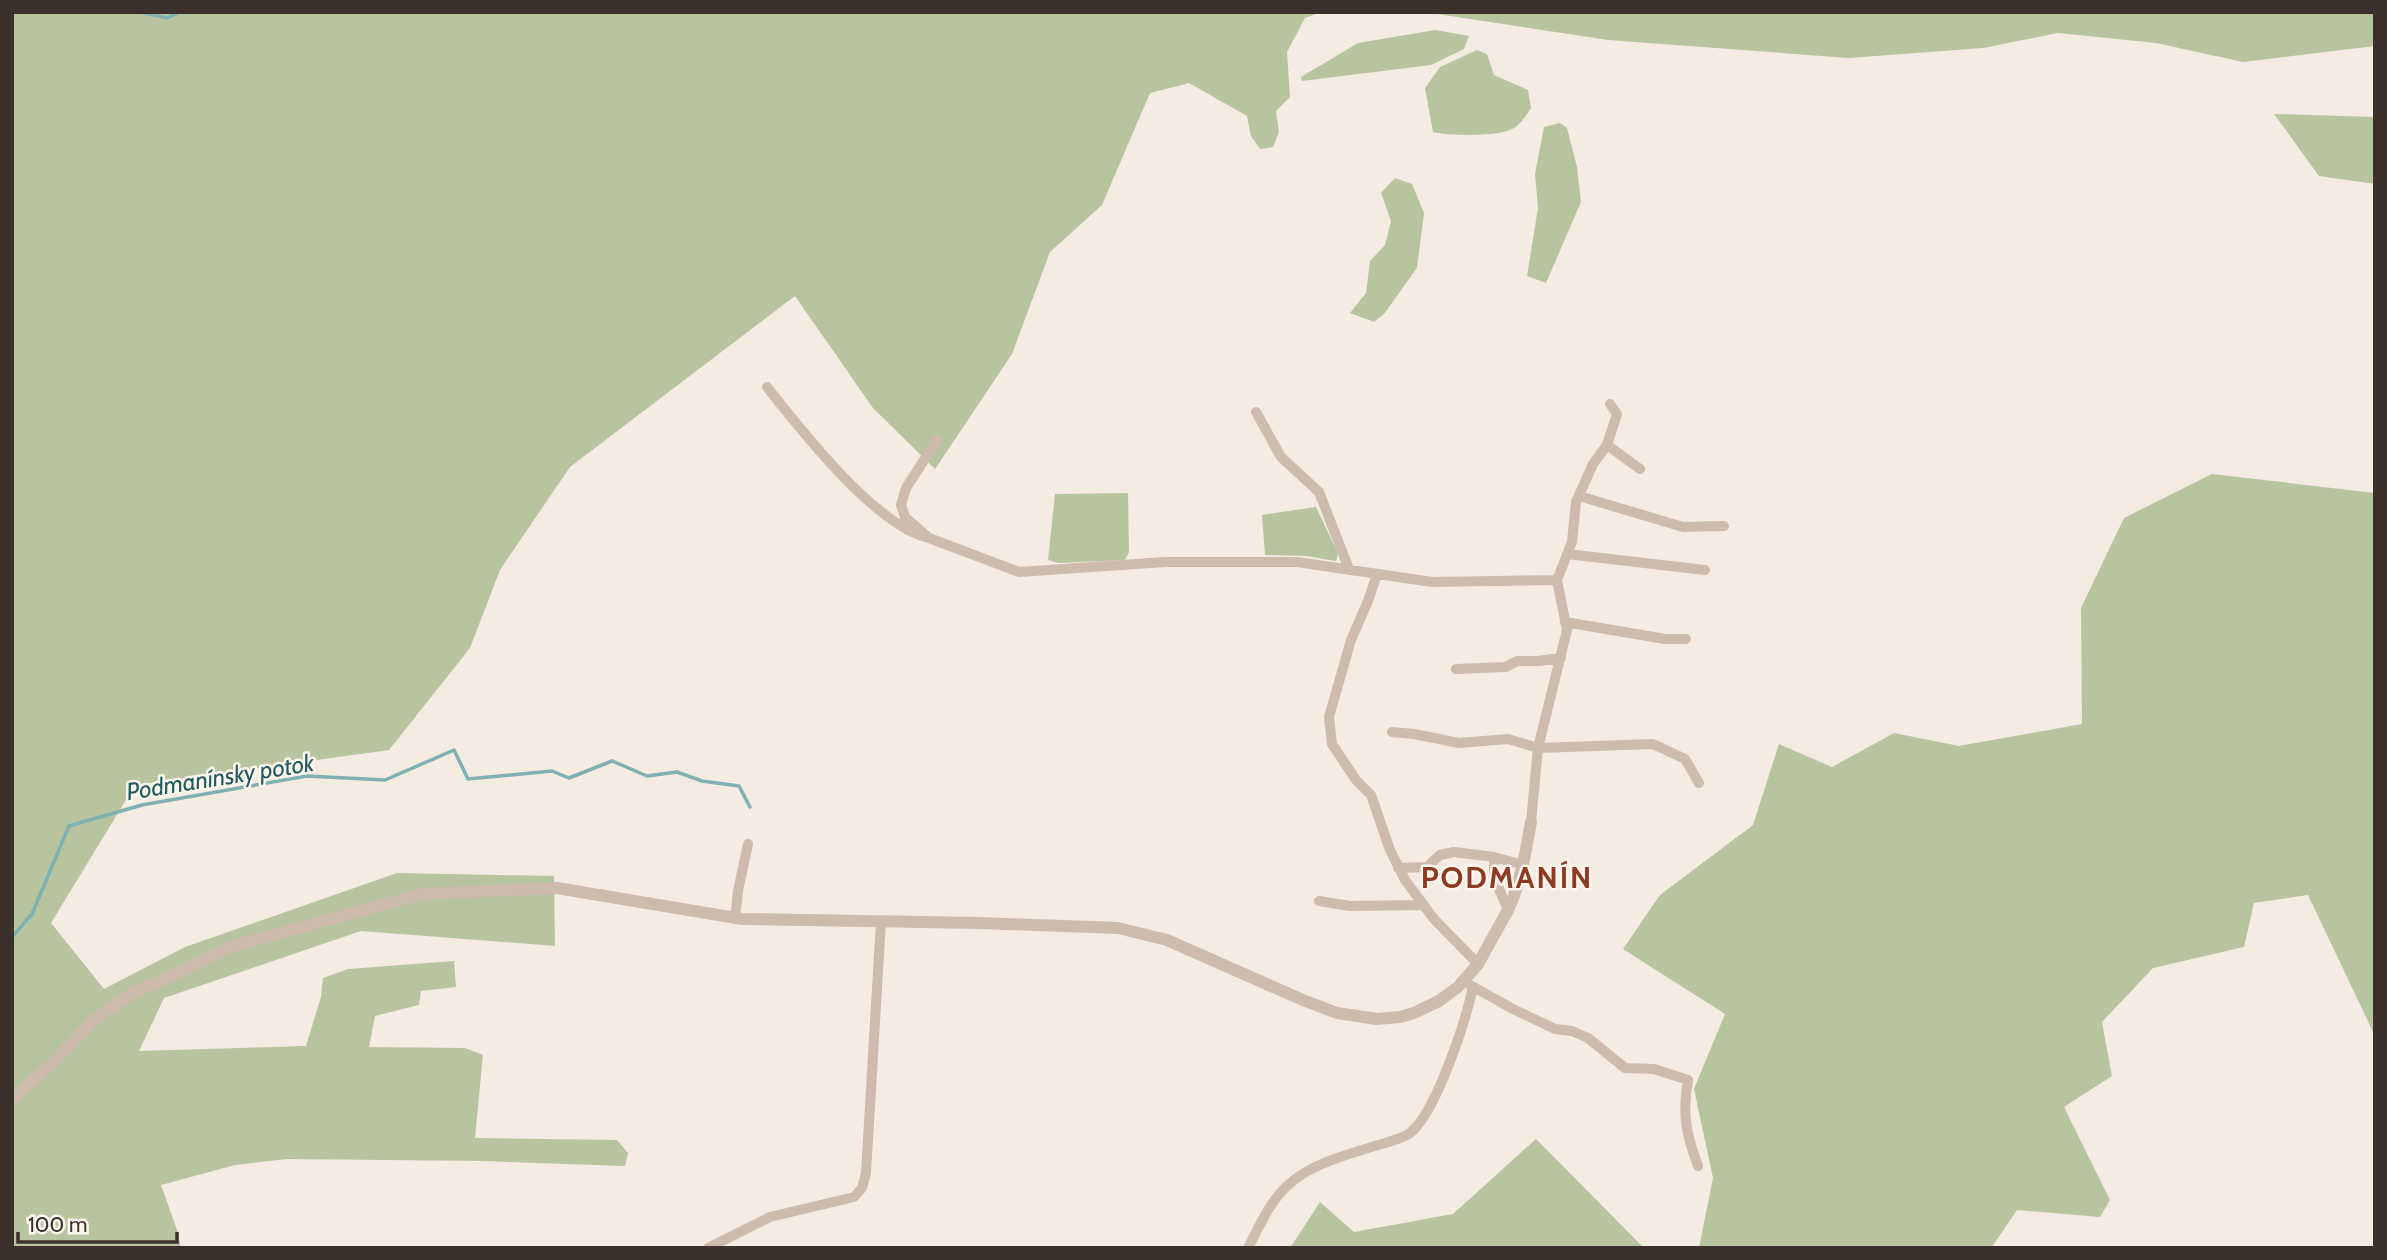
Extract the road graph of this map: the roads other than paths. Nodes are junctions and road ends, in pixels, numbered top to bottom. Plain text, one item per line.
1 (767, 387) dead end
2 (1610, 404) dead end
3 (1256, 412) dead end
4 (937, 440) dead end
5 (1607, 445) junction
6 (1640, 468) dead end
7 (1579, 496) junction
8 (1724, 526) dead end
9 (929, 538) junction
10 (1567, 555) junction
11 (1349, 569) junction
12 (1705, 570) dead end
13 (1377, 573) junction
14 (1557, 580) junction
15 (1565, 622) junction
16 (1686, 639) dead end
17 (1561, 658) junction
18 (1456, 669) dead end
19 (1392, 732) dead end
20 (1538, 748) junction
21 (1699, 782) dead end
22 (1531, 822) joint
23 (748, 844) dead end
24 (1494, 857) junction
25 (1523, 865) junction
26 (1398, 868) junction
27 (1319, 901) dead end
28 (1422, 905) junction
29 (1508, 911) junction
30 (735, 918) junction
31 (881, 921) junction
32 (1478, 964) junction
33 (1469, 984) junction
34 (12, 1099) edge
35 (1698, 1166) dead end
36 (708, 1248) edge
37 (1248, 1248) edge

1 - 9 street
2 - 5 street
3 - 11 street
4 - 9 street
5 - 6 street
5 - 7 street
7 - 8 street
7 - 10 street
9 - 11 street
10 - 12 street
10 - 14 street
11 - 13 street
13 - 14 street
13 - 26 street
14 - 15 street
15 - 16 street
15 - 17 street
17 - 18 street
17 - 20 street
19 - 20 street
20 - 21 street
20 - 22 street
22 - 25 street
23 - 30 street
24 - 25 street
24 - 26 street
24 - 29 street
25 - 29 street
26 - 28 street
27 - 28 street
28 - 32 street
29 - 32 street
30 - 31 street
30 - 34 street
31 - 33 street
31 - 36 street
32 - 33 street
33 - 35 street
33 - 37 street

